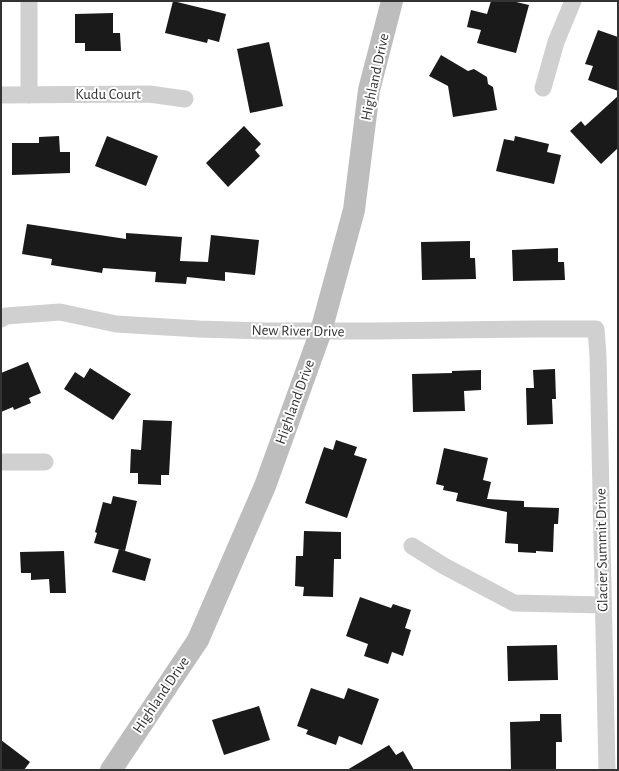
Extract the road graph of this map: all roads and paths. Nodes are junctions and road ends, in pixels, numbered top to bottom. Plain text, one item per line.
1 (29, 1) edge
2 (392, 1) edge
3 (573, 1) edge
4 (543, 88) dead end
5 (1, 95) edge
6 (29, 95) junction
7 (186, 99) dead end
8 (1, 319) edge
9 (596, 330) joint
10 (321, 331) junction
11 (1, 462) edge
12 (45, 462) dead end
13 (412, 546) dead end
14 (603, 605) junction
15 (111, 770) edge
16 (607, 770) edge

1 - 6 street
2 - 10 street, Highland Drive
3 - 4 street
5 - 6 street, Kudu Court
6 - 7 street, Kudu Court
8 - 10 street, New River Drive
9 - 10 street, New River Drive
9 - 14 street, Glacier Summit Drive
10 - 15 street, Highland Drive
11 - 12 street
13 - 14 street
14 - 16 street, Glacier Summit Drive

